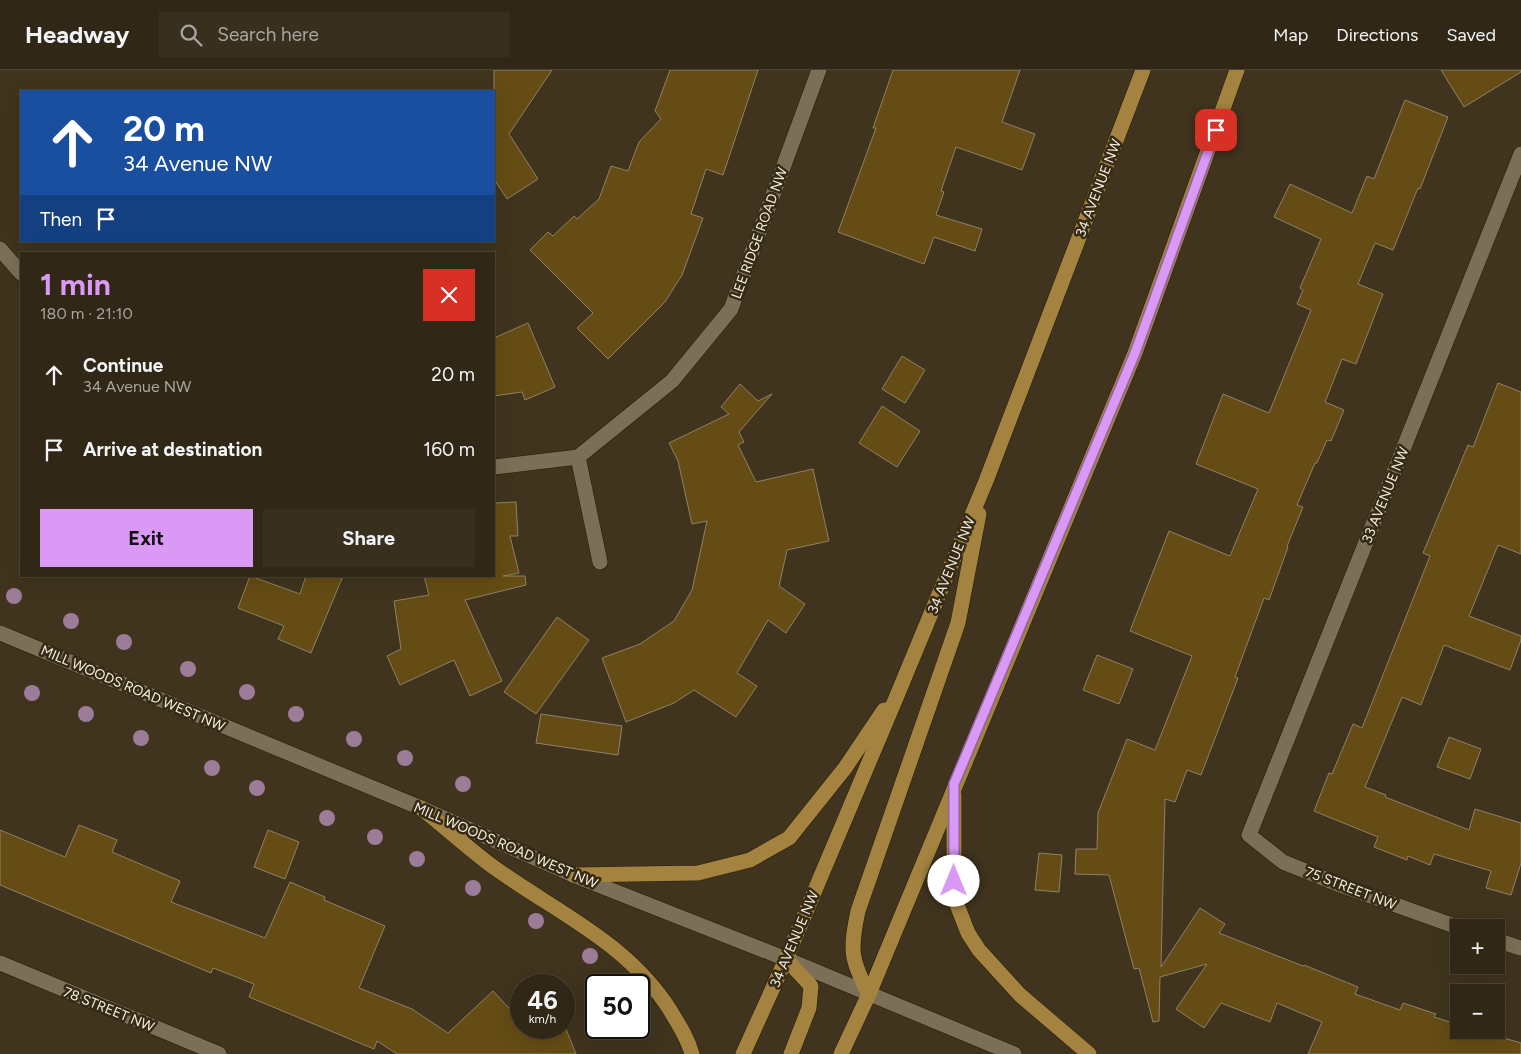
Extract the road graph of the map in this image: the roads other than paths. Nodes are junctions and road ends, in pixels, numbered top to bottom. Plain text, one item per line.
1 (819, 70) edge
2 (1143, 70) edge
3 (1236, 70) edge
4 (1521, 154) edge
5 (0, 250) edge
6 (20, 272) edge
7 (578, 457) junction
8 (495, 467) edge
9 (986, 481) junction
10 (600, 562) dead end
11 (0, 632) edge
12 (903, 682) junction
13 (954, 784) junction
14 (421, 808) junction
15 (1249, 835) joint
16 (573, 875) junction
17 (1450, 924) edge
18 (1505, 943) edge
19 (1521, 948) edge
20 (786, 959) junction
21 (0, 964) edge
22 (869, 994) junction
23 (219, 1054) edge
24 (692, 1054) edge
25 (743, 1054) edge
26 (791, 1054) edge
27 (841, 1054) edge
28 (1014, 1054) edge
29 (1090, 1054) edge

1 - 7 street, LEE RIDGE ROAD NW
2 - 9 main road, 34 AVENUE NW
3 - 13 main road
4 - 15 street, 33 AVENUE NW
5 - 6 street
7 - 8 street
7 - 10 street
9 - 12 main road, 34 AVENUE NW
9 - 22 main road
11 - 14 street, MILL WOODS ROAD WEST NW
12 - 16 main road
12 - 20 main road, 34 AVENUE NW
13 - 22 main road
13 - 29 main road
14 - 16 street, MILL WOODS ROAD WEST NW
14 - 24 main road
15 - 17 street, 75 STREET NW
16 - 20 street, MILL WOODS ROAD WEST NW
18 - 19 street
20 - 22 street, MILL WOODS ROAD WEST NW
20 - 25 main road, 34 AVENUE NW
20 - 26 main road
21 - 23 street, 78 STREET NW
22 - 27 main road
22 - 28 street, MILL WOODS ROAD WEST NW

